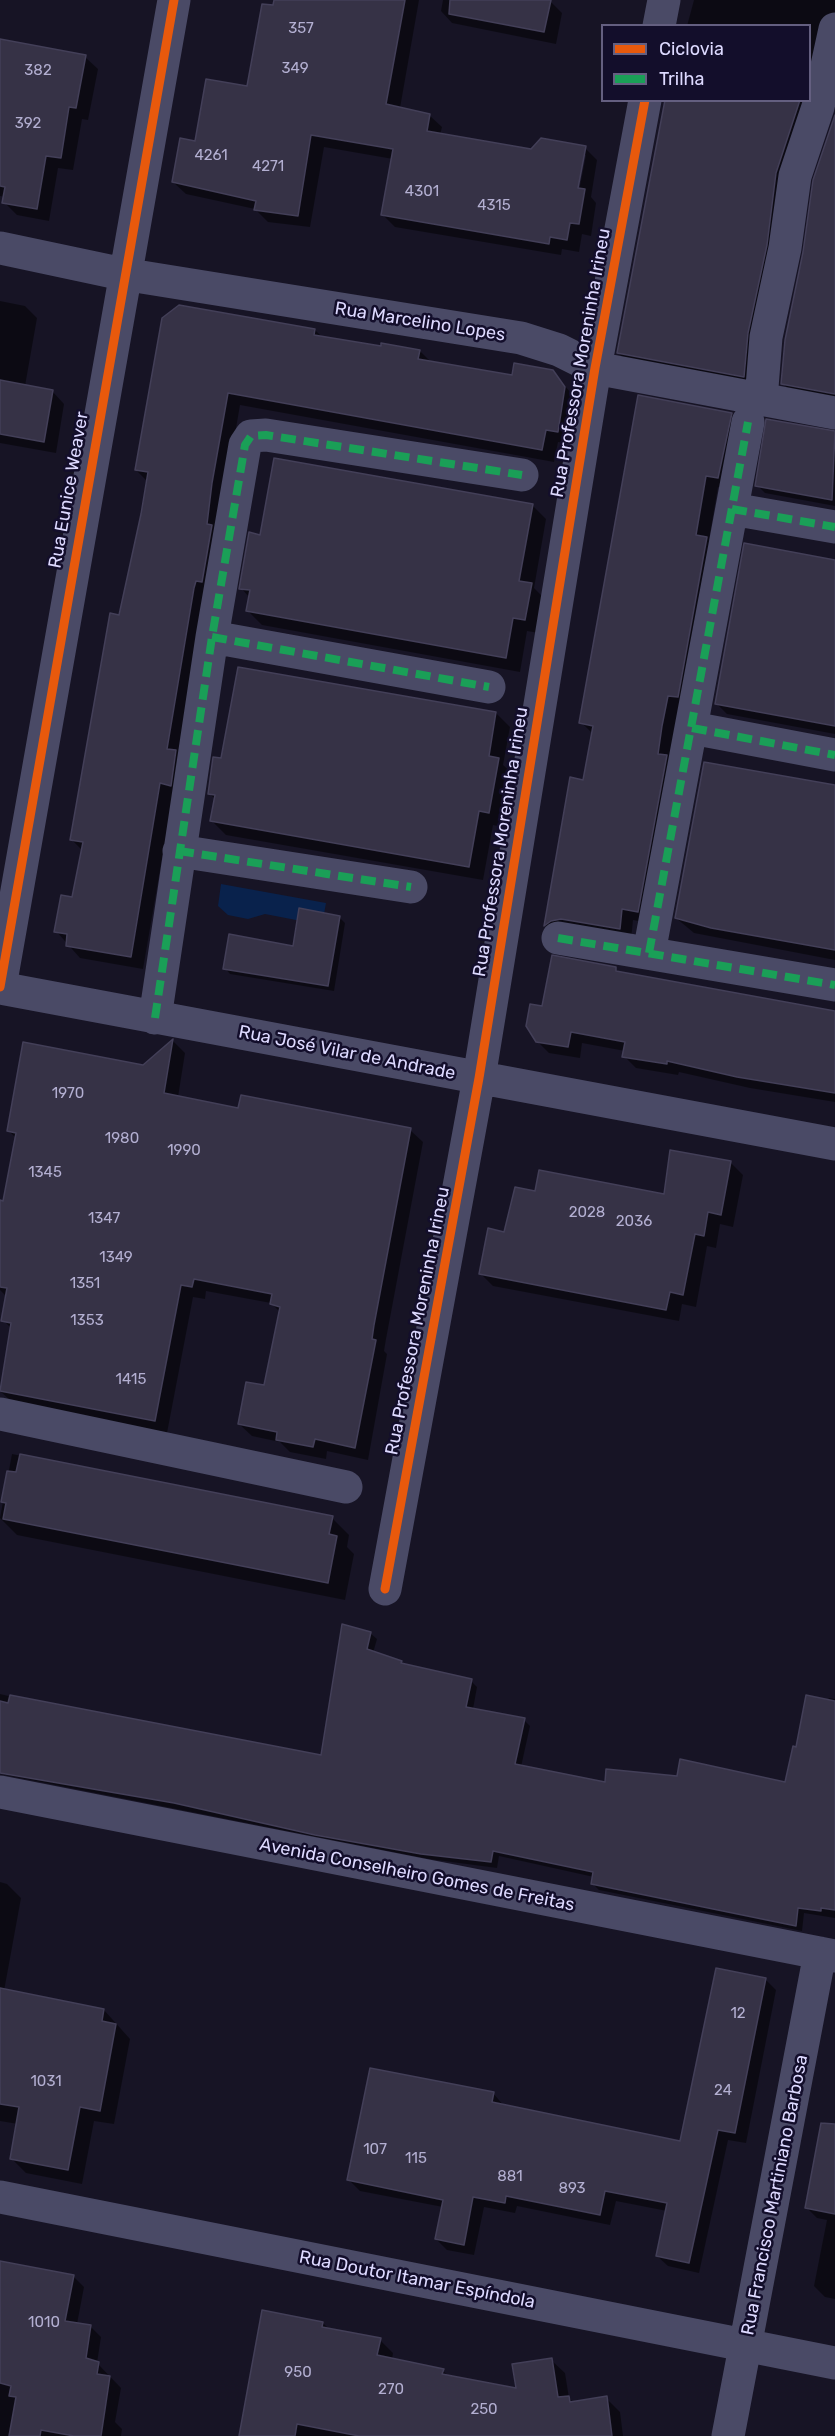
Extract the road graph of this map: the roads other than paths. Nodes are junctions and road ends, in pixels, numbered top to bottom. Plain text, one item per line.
1 (174, 0) edge
2 (664, 0) edge
3 (659, 24) edge
4 (835, 29) edge
5 (830, 80) edge
6 (645, 102) edge
7 (0, 248) edge
8 (123, 274) junction
9 (594, 368) junction
10 (755, 411) junction
11 (835, 413) edge
12 (522, 475) dead end
13 (732, 509) junction
14 (835, 527) edge
15 (212, 637) junction
16 (489, 687) dead end
17 (692, 728) junction
18 (835, 755) edge
19 (179, 851) junction
20 (411, 886) dead end
21 (558, 938) dead end
22 (649, 953) junction
23 (835, 985) edge
24 (0, 987) edge
25 (155, 1018) junction
26 (479, 1078) junction
27 (835, 1144) edge
28 (0, 1414) edge
29 (346, 1487) dead end
30 (385, 1588) dead end
31 (0, 1792) edge
32 (827, 1955) edge
33 (0, 2197) edge
34 (747, 2346) junction
35 (835, 2363) edge
36 (728, 2436) edge

1 - 8 street, Rua Eunice Weaver
2 - 3 street
4 - 5 street
5 - 10 street
6 - 9 street, Rua Professora Moreninha Irineu
7 - 8 street, Rua Marcelino Lopes
8 - 9 street, Rua Marcelino Lopes
8 - 24 street, Rua Eunice Weaver
9 - 10 street, Rua Marcelino Lopes
9 - 26 street, Rua Professora Moreninha Irineu
10 - 11 street, Rua Marcelino Lopes
10 - 13 street
12 - 15 street
13 - 14 street
13 - 17 street
15 - 16 street
15 - 19 street
17 - 18 street
17 - 22 street
19 - 20 street
19 - 25 street
21 - 22 street
22 - 23 street
24 - 25 street, Rua José Vilar de Andrade
25 - 26 street, Rua José Vilar de Andrade
26 - 27 street, Rua José Vilar de Andrade
26 - 30 street, Rua Professora Moreninha Irineu
28 - 29 street
31 - 32 street, Avenida Conselheiro Gomes de Freitas
32 - 34 street, Rua Francisco Martiniano Barbosa
33 - 34 street, Rua Doutor Itamar Espíndola
34 - 35 street, Rua Doutor Itamar Espíndola
34 - 36 street, Rua Francisco Martiniano Barbosa

